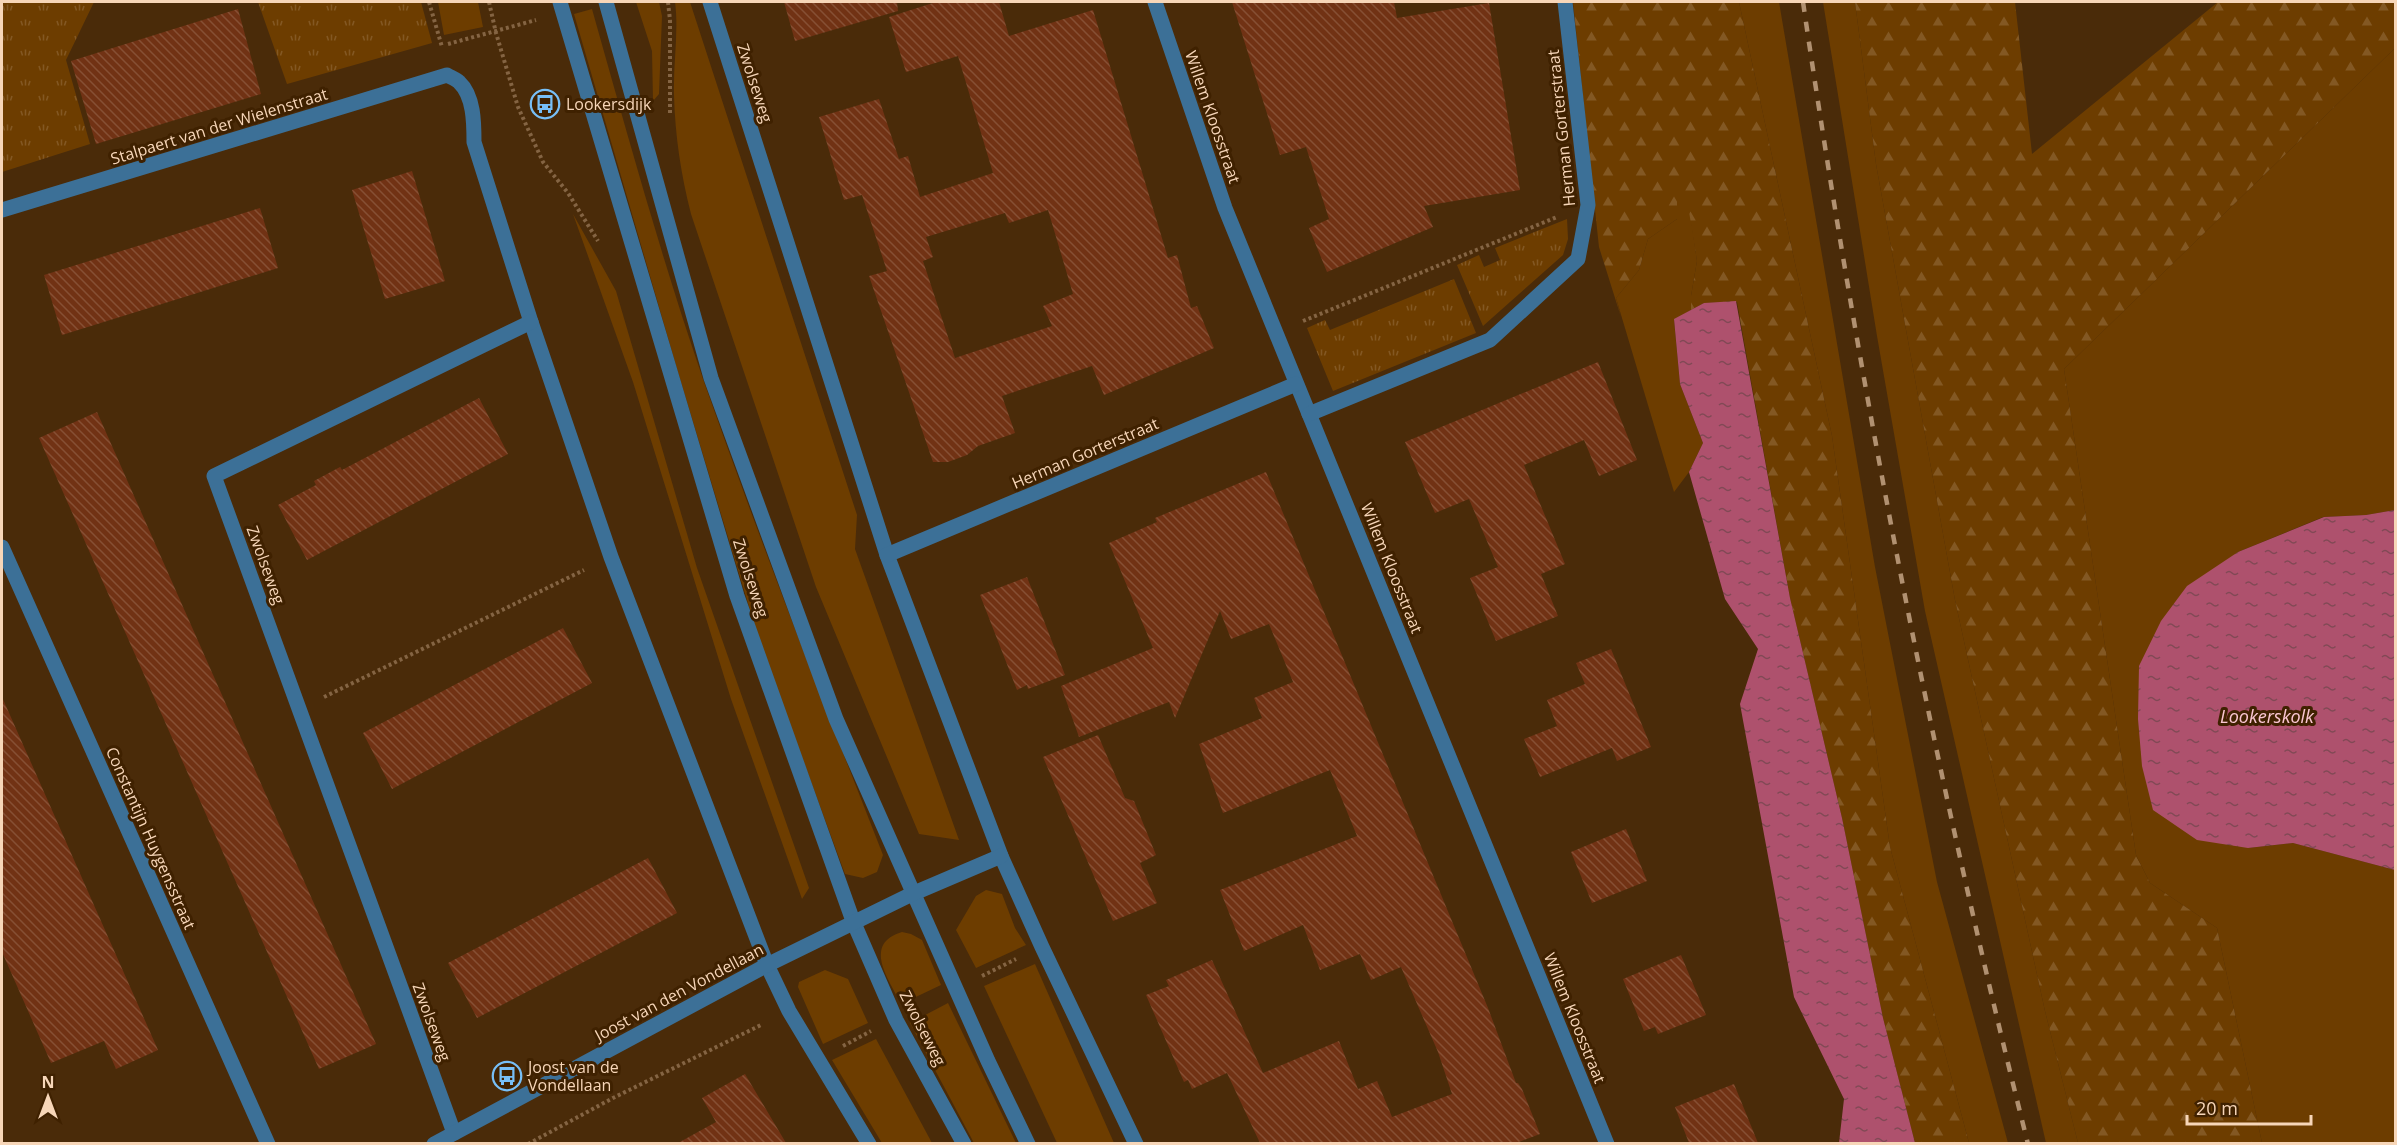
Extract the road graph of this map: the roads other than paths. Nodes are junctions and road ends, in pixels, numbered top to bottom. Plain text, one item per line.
1 (606, 2) edge
2 (710, 2) edge
3 (1155, 2) edge
4 (1565, 2) edge
5 (562, 7) edge
6 (2, 210) edge
7 (531, 322) junction
8 (1296, 384) junction
9 (1310, 414) junction
10 (2, 547) edge
11 (887, 555) junction
12 (1001, 856) junction
13 (912, 894) junction
14 (853, 921) junction
15 (766, 965) junction
16 (454, 1133) junction
17 (268, 1143) edge
18 (434, 1143) edge
19 (869, 1143) edge
20 (964, 1143) edge
21 (1028, 1143) edge
22 (1136, 1143) edge
23 (1607, 1143) edge

1 - 13 street, Zwolseweg
2 - 11 street, Zwolseweg
3 - 8 street, Willem Kloosstraat
4 - 9 street, Herman Gorterstraat
5 - 14 street, Zwolseweg
6 - 7 street, Stalpaert van der Wielenstraat
7 - 15 street
7 - 16 street, Zwolseweg
8 - 9 street, Willem Kloosstraat
8 - 11 street, Herman Gorterstraat
9 - 23 street, Willem Kloosstraat
10 - 17 street, Constantijn Huygensstraat
11 - 12 street, Zwolseweg
12 - 13 street
12 - 22 street, Zwolseweg
13 - 14 street, Joost van den Vondellaan
13 - 21 street, Zwolseweg
14 - 15 street, Joost van den Vondellaan
14 - 20 street, Zwolseweg
15 - 16 street, Joost van den Vondellaan
15 - 19 street
16 - 18 street, Joost van den Vondellaan

